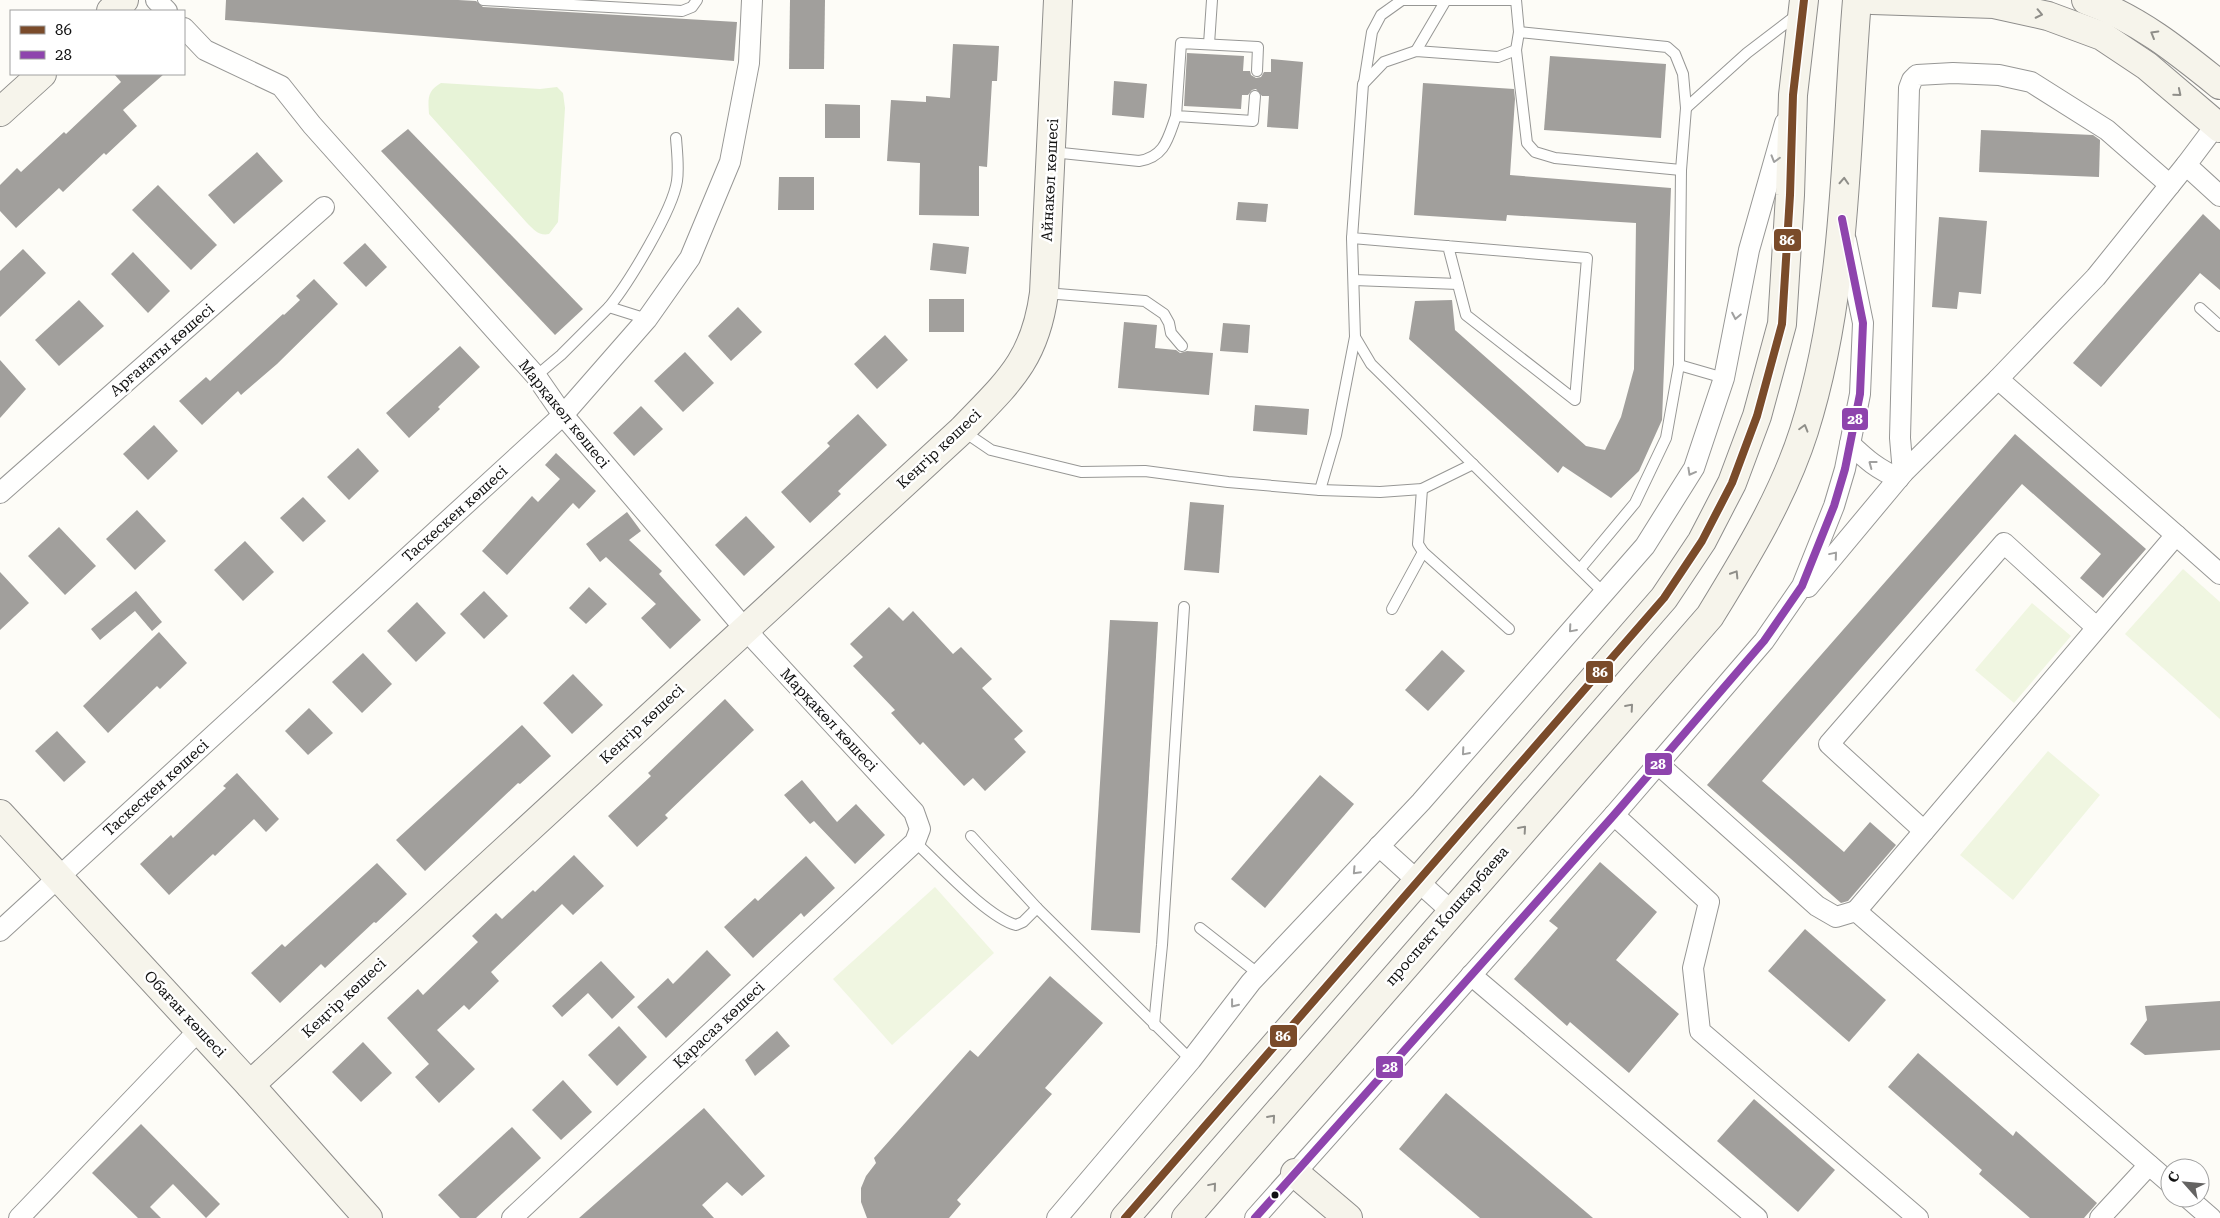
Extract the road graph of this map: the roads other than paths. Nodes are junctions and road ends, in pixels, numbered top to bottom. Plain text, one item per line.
1 (124, 0) edge
2 (156, 0) edge
3 (483, 0) edge
4 (697, 0) edge
5 (752, 0) edge
6 (1058, 0) edge
7 (1212, 0) edge
8 (1446, 0) edge
9 (1516, 0) edge
10 (1857, 0) edge
11 (1872, 0) edge
12 (2086, 0) edge
13 (571, 2) edge
14 (1804, 5) edge
15 (112, 10) edge
16 (166, 10) edge
17 (185, 29) edge
18 (1519, 32) junction
19 (1209, 44) junction
20 (1516, 50) junction
21 (1416, 51) junction
22 (1257, 71) dead end
23 (41, 75) edge
24 (1364, 84) junction
25 (2220, 85) edge
26 (1793, 95) junction
27 (1255, 96) dead end
28 (1686, 108) junction
29 (0, 112) edge
30 (1176, 116) junction
31 (2218, 126) edge
32 (676, 138) dead end
33 (1052, 152) junction
34 (2186, 165) junction
35 (1681, 170) junction
36 (2170, 185) junction
37 (2220, 196) edge
38 (324, 208) dead end
39 (1842, 219) junction
40 (1352, 238) junction
41 (1448, 246) junction
42 (1354, 280) junction
43 (1458, 284) junction
44 (1044, 293) junction
45 (609, 307) junction
46 (2200, 308) dead end
47 (646, 320) junction
48 (2220, 326) edge
49 (1355, 337) junction
50 (1182, 346) dead end
51 (1026, 356) joint
52 (1680, 365) junction
53 (536, 376) junction
54 (1724, 378) junction
55 (1998, 379) junction
56 (563, 415) junction
57 (962, 430) junction
58 (1850, 444) junction
59 (1473, 464) junction
60 (1901, 475) junction
61 (1422, 489) junction
62 (1320, 490) junction
63 (0, 493) edge
64 (2176, 535) junction
65 (1423, 552) junction
66 (1580, 569) junction
67 (2220, 574) edge
68 (1604, 593) junction
69 (1184, 607) dead end
70 (1392, 609) dead end
71 (2096, 627) junction
72 (745, 629) junction
73 (1509, 629) dead end
74 (1770, 633) junction
75 (1658, 764) junction
76 (0, 814) edge
77 (1614, 815) junction
78 (1924, 831) junction
79 (918, 836) junction
80 (971, 836) dead end
81 (1379, 846) junction
82 (58, 877) junction
83 (1417, 880) junction
84 (1037, 908) junction
85 (1856, 911) junction
86 (1451, 912) junction
87 (1200, 928) dead end
88 (0, 931) edge
89 (1260, 975) junction
90 (1471, 975) junction
91 (1154, 1025) junction
92 (199, 1030) junction
93 (1191, 1060) junction
94 (250, 1084) junction
95 (2149, 1165) junction
96 (1296, 1173) junction
97 (2160, 1174) edge
98 (2200, 1208) edge
99 (31, 1214) edge
100 (368, 1218) edge
101 (512, 1218) edge
102 (1057, 1218) edge
103 (1125, 1218) edge
104 (1186, 1218) edge
105 (1255, 1218) edge
106 (1348, 1218) edge
107 (1757, 1218) edge
108 (1918, 1218) edge
109 (2100, 1218) edge
110 (2211, 1218) edge

1 - 15 main road
2 - 16 street
3 - 13 lane
4 - 13 lane
5 - 47 street, Таскескен көшесі
6 - 33 main road, Айнакөл көшесі
7 - 19 lane
8 - 9 lane
8 - 21 lane
8 - 24 lane
9 - 18 lane
39 -> 10 main road, проспект Кошкарбаева
11 -> 31 main road
25 -> 12 main road
14 - 26 main road
14 - 28 lane
17 - 53 street, Марқакөл көшесі
18 - 20 lane
18 - 28 lane
19 - 22 lane
19 - 30 lane
20 - 21 lane
20 - 35 lane
21 - 24 lane
23 - 29 main road
24 - 40 lane
26 -> 54 street
26 - 83 main road
27 - 30 lane
28 - 35 lane
30 - 33 lane
31 - 34 street
32 - 45 lane
33 - 44 main road, Айнакөл көшесі
34 - 36 street
34 - 37 street
35 - 52 lane
36 - 55 street
36 - 60 street
38 - 63 street, Арғанаты көшесі
39 - 58 street
86 -> 39 main road, проспект Кошкарбаева
40 - 41 lane
40 - 42 lane
41 - 43 lane
41 - 43 lane
42 - 43 lane
42 - 49 lane
44 - 50 lane
44 - 51 main road, Айнакөл көшесі
45 - 47 lane
45 - 53 lane
46 - 48 lane
47 - 56 street, Таскескен көшесі
49 - 59 lane
49 - 62 lane
51 - 57 main road, Кеңгір көшесі
52 - 54 lane
52 - 66 lane
53 - 56 street, Марқакөл көшесі
54 -> 68 street
55 - 60 street
55 - 64 street
56 - 72 street, Марқакөл көшесі
56 - 82 street, Таскескен көшесі
57 - 62 lane
57 - 72 main road, Кеңгір көшесі
60 -> 58 street
58 - 74 street
59 - 61 lane
59 - 66 lane
74 -> 60 street
61 - 62 lane
61 - 65 lane
64 - 67 street
64 - 71 street
65 - 70 lane
65 - 73 lane
66 - 68 lane
68 -> 81 street
69 - 91 lane
71 - 78 street
71 - 78 street
72 - 79 street, Марқакөл көшесі
72 - 94 main road, Кеңгір көшесі
74 - 75 street
75 - 77 street
75 - 85 street
76 - 82 main road, Обаған көшесі
77 - 90 street
77 - 108 street
78 - 85 street
79 - 84 lane
79 - 101 street, Қарасаз көшесі
80 - 84 lane
81 - 83 street
81 -> 89 street
82 - 88 street, Таскескен көшесі
82 - 92 main road, Обаған көшесі
83 - 86 street
83 - 103 main road
84 - 91 lane
85 - 95 street
104 -> 86 main road, проспект Кошкарбаева
87 - 89 lane
89 -> 93 street
90 - 96 street
90 - 107 street
91 - 93 lane
92 - 94 main road, Обаған көшесі
92 - 99 street
93 - 102 street
94 - 100 main road, Обаған көшесі
95 - 97 street
95 - 109 street
96 - 105 street
96 - 106 main road
98 - 110 street

